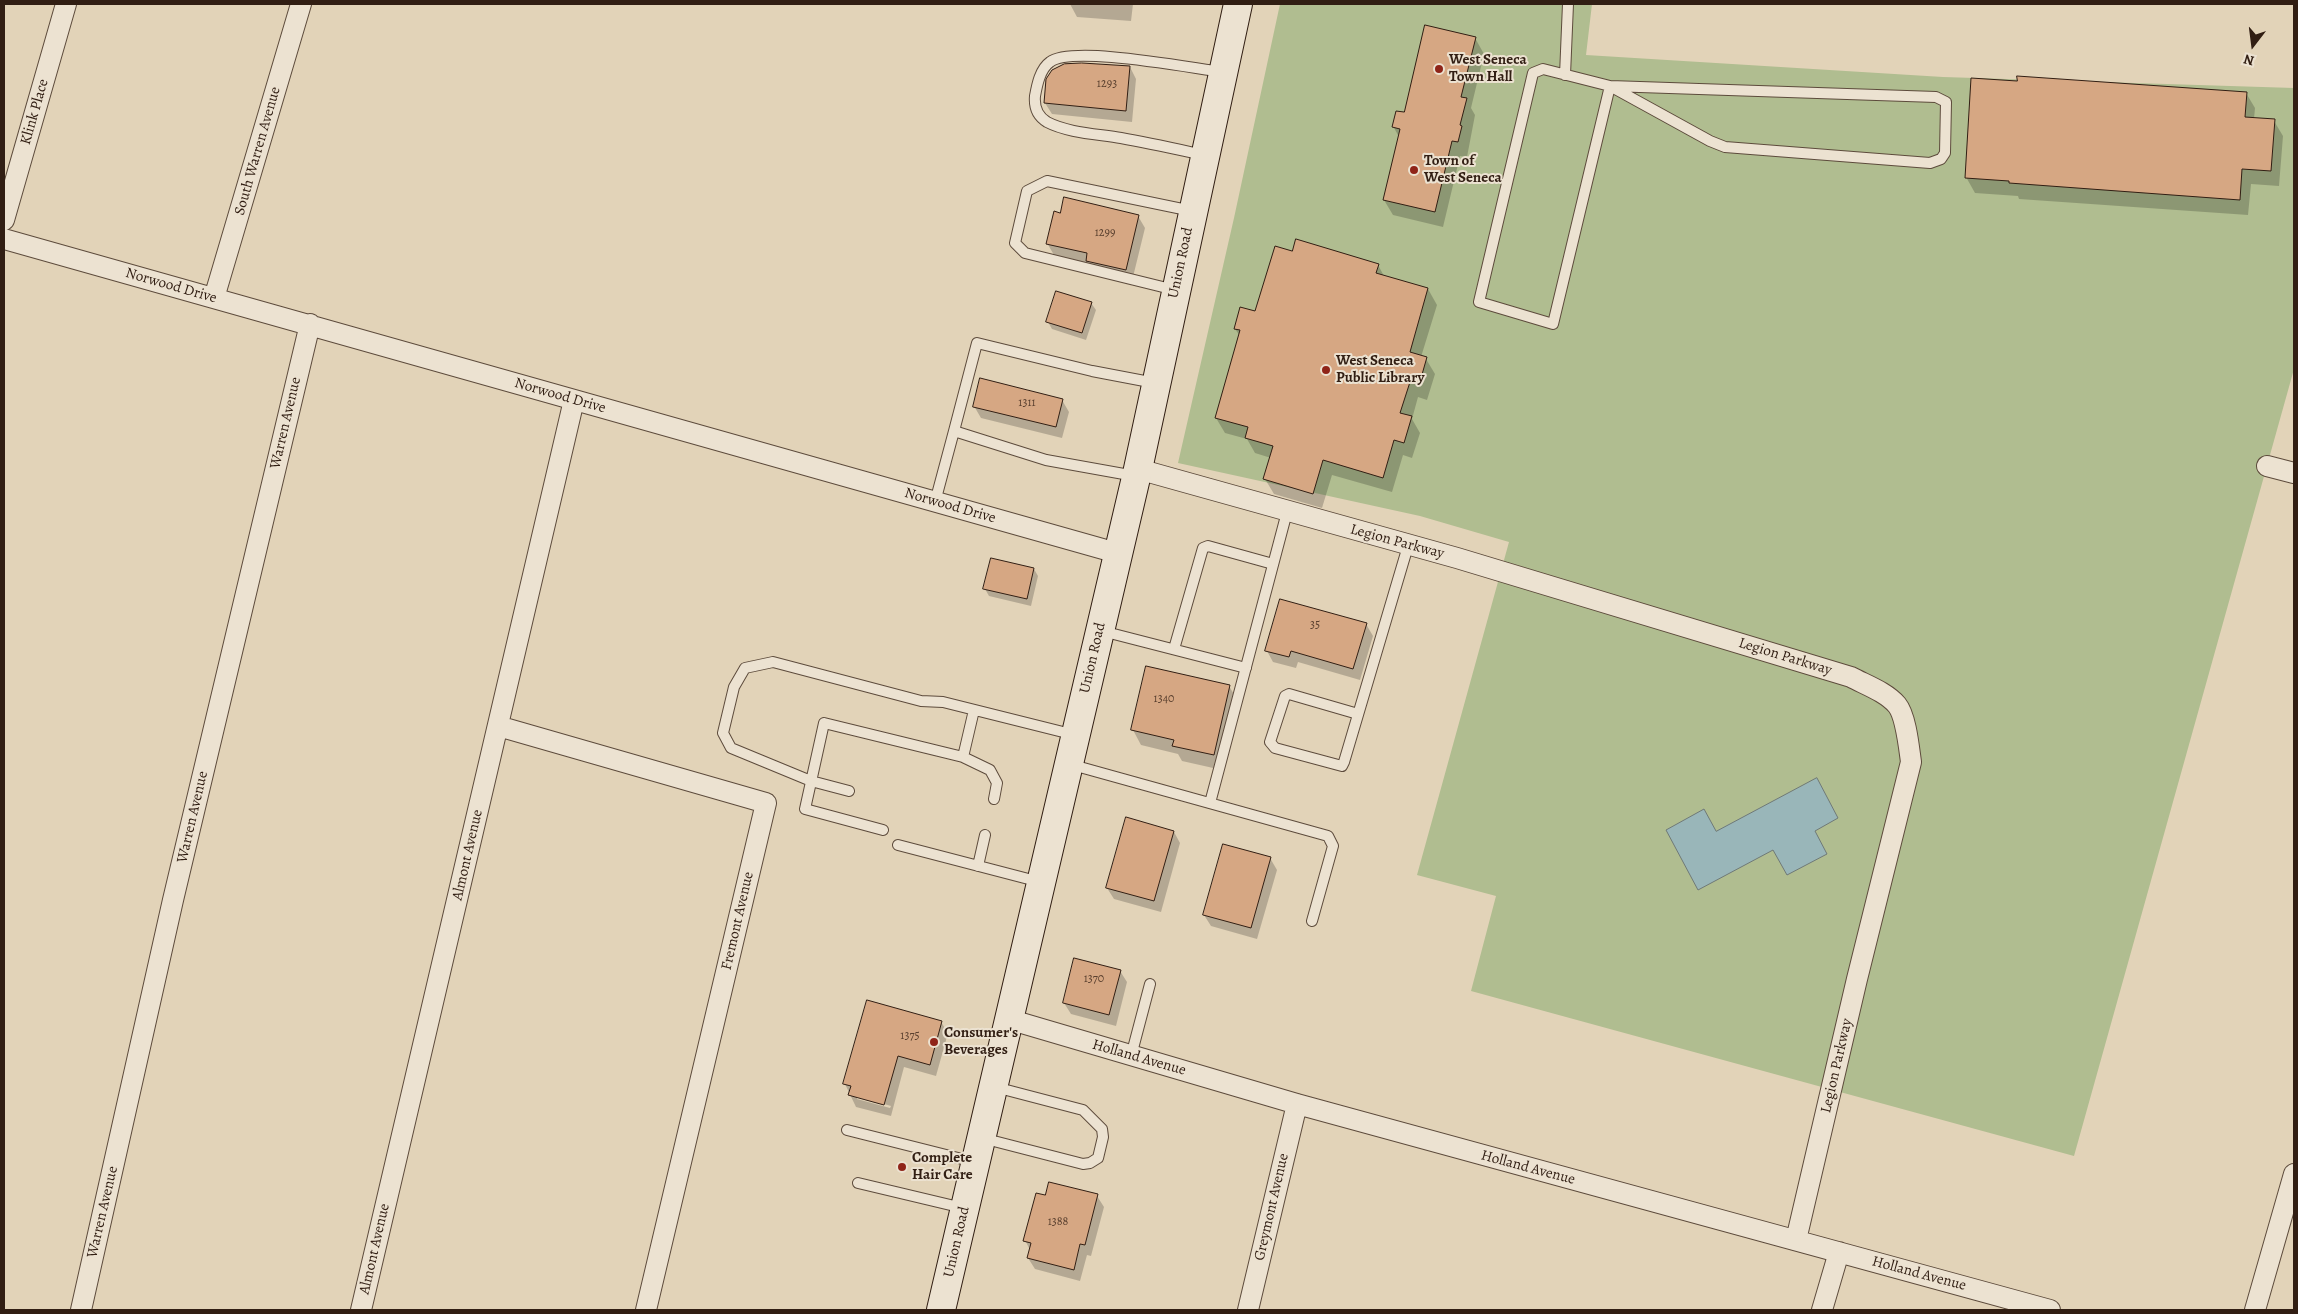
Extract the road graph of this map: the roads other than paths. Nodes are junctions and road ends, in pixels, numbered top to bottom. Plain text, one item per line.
1 (66, 4) edge
2 (301, 4) edge
3 (1238, 4) edge
4 (1568, 4) edge
5 (1223, 72) junction
6 (1565, 75) junction
7 (1610, 86) junction
8 (1204, 155) junction
9 (1192, 211) junction
10 (4, 220) edge
11 (4, 239) edge
12 (1175, 290) junction
13 (214, 298) junction
14 (310, 324) junction
15 (1155, 383) junction
16 (574, 400) junction
17 (954, 431) junction
18 (2266, 466) dead end
19 (1137, 473) junction
20 (2294, 474) edge
21 (935, 502) junction
22 (1287, 512) junction
23 (1408, 546) junction
24 (1117, 553) junction
25 (1273, 564) junction
26 (1099, 630) junction
27 (1174, 649) junction
28 (1246, 668) junction
29 (974, 710) junction
30 (1358, 714) junction
31 (498, 726) junction
32 (1075, 735) junction
33 (963, 757) junction
34 (1068, 764) junction
35 (811, 782) junction
36 (848, 791) dead end
37 (994, 799) dead end
38 (1210, 803) junction
39 (883, 830) dead end
40 (986, 835) dead end
41 (898, 845) dead end
42 (978, 866) junction
43 (1041, 882) junction
44 (1312, 921) dead end
45 (1150, 984) dead end
46 (1008, 1019) junction
47 (1131, 1056) junction
48 (993, 1086) junction
49 (1297, 1104) junction
50 (847, 1130) dead end
51 (978, 1150) junction
52 (2294, 1174) edge
53 (858, 1183) dead end
54 (964, 1209) junction
55 (1796, 1240) junction
56 (1839, 1252) junction
57 (81, 1310) edge
58 (361, 1310) edge
59 (646, 1310) edge
60 (941, 1310) edge
61 (1248, 1310) edge
62 (1822, 1310) edge
63 (2050, 1310) edge
64 (2255, 1310) edge

1 - 10 street, Klink Place
2 - 13 street, South Warren Avenue
3 - 5 main road, Union Road
4 - 6 lane
5 - 8 main road, Union Road
5 - 8 lane
6 - 7 lane
6 - 7 lane
7 - 7 lane
8 - 9 main road, Union Road
9 - 12 main road, Union Road
9 - 12 lane
11 - 13 street, Norwood Drive
12 - 15 main road, Union Road
13 - 14 street, Norwood Drive
14 - 16 street, Norwood Drive
14 - 57 street, Warren Avenue
15 - 17 lane
15 - 19 main road, Union Road
16 - 21 street, Norwood Drive
16 - 31 street, Almont Avenue
17 - 19 lane
17 - 21 lane
18 - 20 street
19 - 22 street, Legion Parkway
19 - 24 main road, Union Road
21 - 24 street, Norwood Drive
22 - 23 street, Legion Parkway
22 - 25 lane
23 - 30 lane
23 - 55 street, Legion Parkway
24 - 26 main road, Union Road
25 - 27 lane
25 - 28 lane
26 - 27 lane
26 - 32 main road, Union Road
27 - 28 lane
28 - 38 lane
29 - 32 lane
29 - 33 lane
29 - 35 lane
30 - 30 lane
31 - 58 street, Almont Avenue
31 - 59 street, Fremont Avenue
32 - 34 main road, Union Road
33 - 35 lane
33 - 37 lane
34 - 38 lane
34 - 43 main road, Union Road
35 - 36 lane
35 - 39 lane
38 - 44 lane
40 - 42 lane
41 - 42 lane
42 - 43 lane
43 - 46 main road, Union Road
45 - 47 lane
46 - 47 street, Holland Avenue
46 - 48 main road, Union Road
47 - 49 street, Holland Avenue
48 - 51 main road, Union Road
48 - 51 lane
49 - 55 street, Holland Avenue
49 - 61 street, Greymont Avenue
50 - 51 lane
51 - 54 main road, Union Road
52 - 64 street
53 - 54 lane
54 - 60 main road, Union Road
55 - 56 street, Holland Avenue
56 - 62 street
56 - 63 street, Holland Avenue

